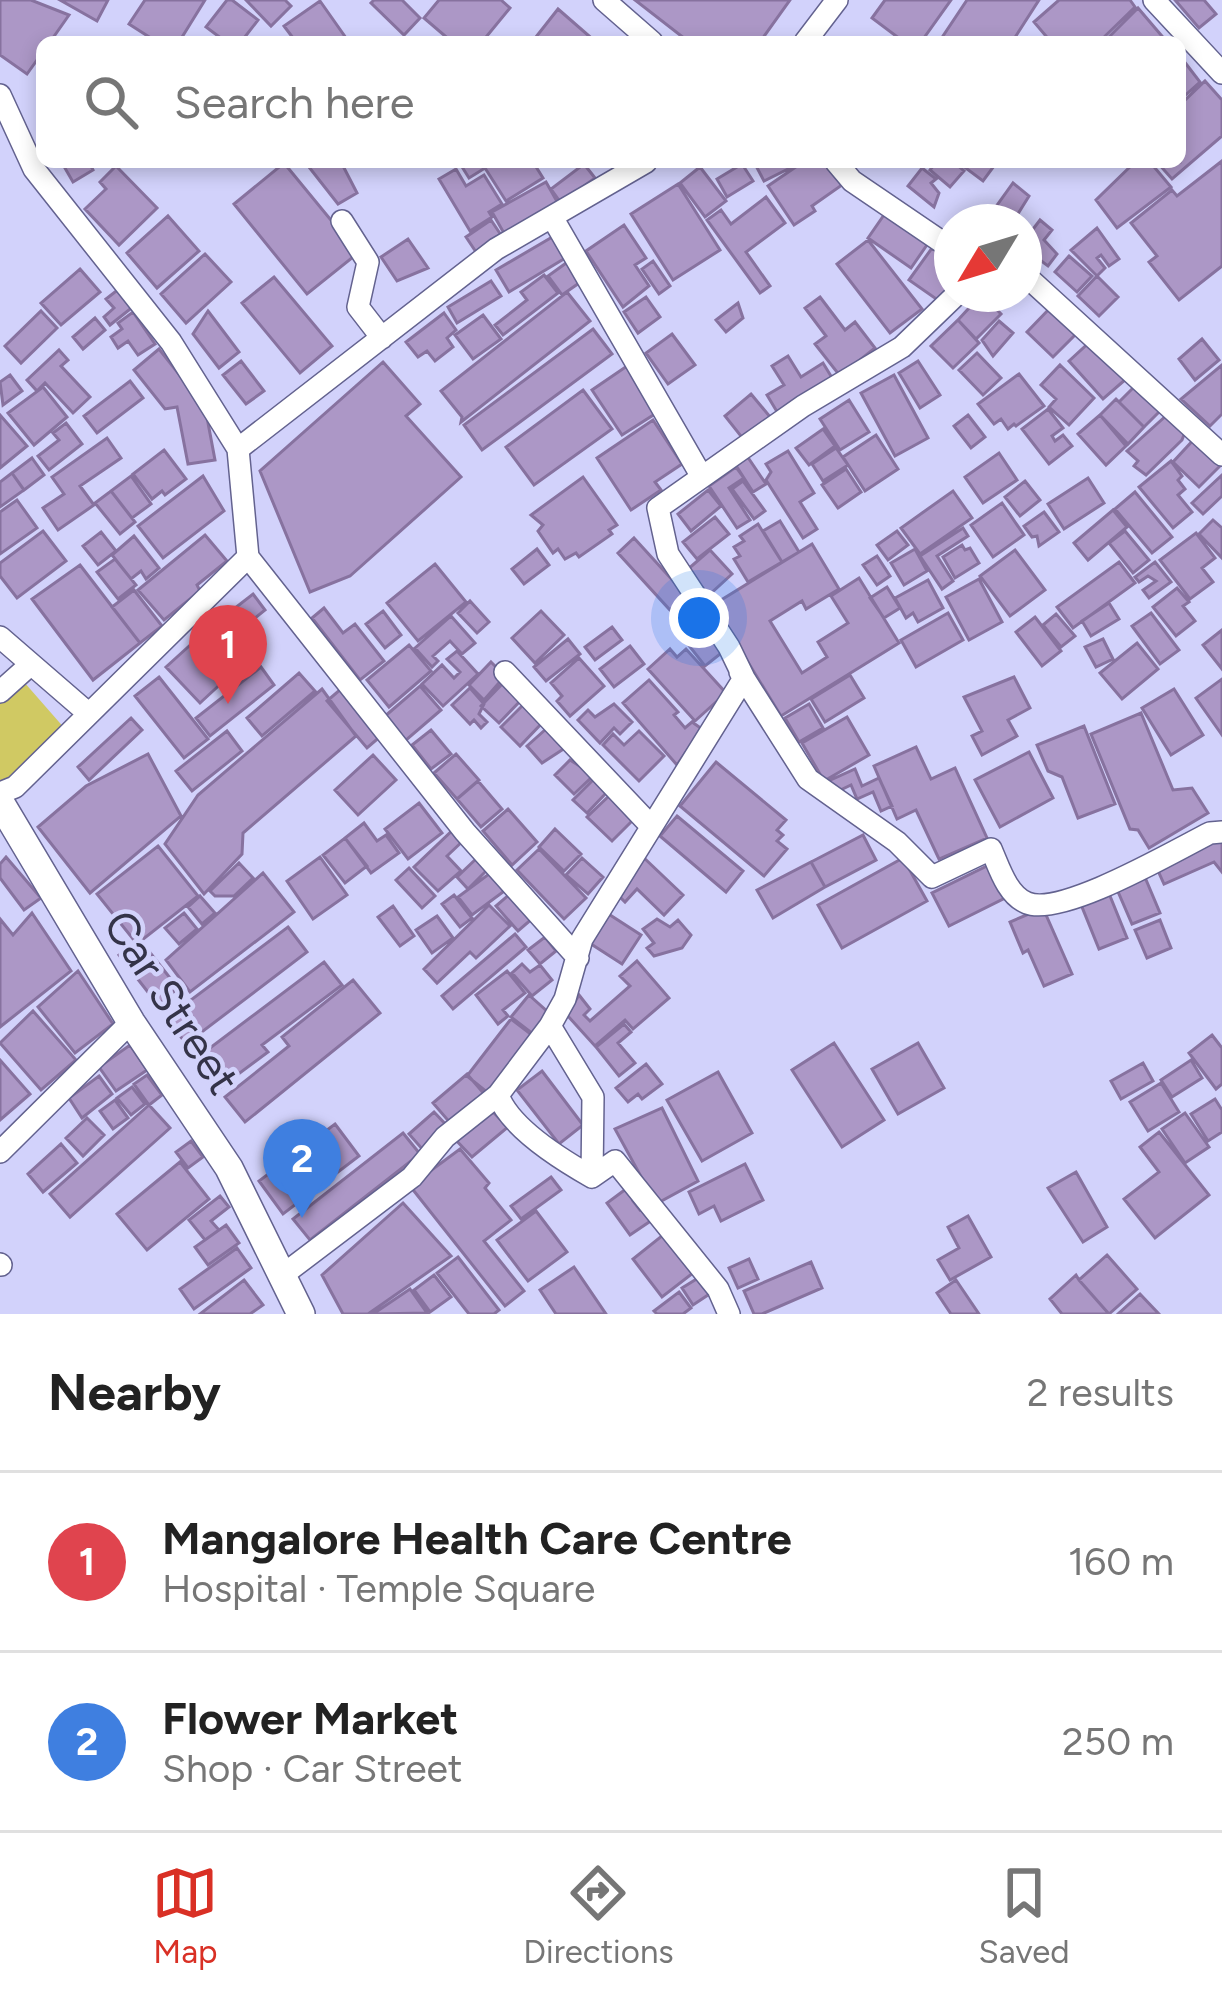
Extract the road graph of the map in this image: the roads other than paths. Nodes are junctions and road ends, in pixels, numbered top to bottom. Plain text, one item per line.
1 (604, 0) edge
2 (837, 0) edge
3 (1154, 0) edge
4 (645, 36) edge
5 (810, 36) edge
6 (1222, 73) edge
7 (0, 95) edge
8 (636, 168) edge
9 (841, 168) edge
10 (552, 217) junction
11 (342, 220) dead end
12 (934, 237) edge
13 (1042, 290) edge
14 (938, 312) edge
15 (382, 338) junction
16 (238, 449) junction
17 (1222, 454) edge
18 (702, 477) junction
19 (248, 557) junction
20 (0, 637) edge
21 (30, 665) junction
22 (505, 672) dead end
23 (740, 672) junction
24 (0, 692) edge
25 (89, 714) junction
26 (0, 797) edge
27 (651, 826) junction
28 (1222, 832) edge
29 (574, 946) junction
30 (131, 1022) junction
31 (550, 1026) junction
32 (498, 1095) junction
33 (0, 1152) edge
34 (592, 1177) junction
35 (280, 1277) junction
36 (301, 1314) edge
37 (729, 1314) edge

1 - 4 street
2 - 5 street
3 - 6 street
7 - 16 street
8 - 10 street
9 - 12 street
10 - 15 street
10 - 18 street
11 - 15 street
13 - 17 street
14 - 18 street
15 - 16 street
16 - 19 street
18 - 23 street
19 - 25 street
19 - 29 street
20 - 21 street
21 - 24 street
21 - 25 street
22 - 27 street
23 - 27 street
23 - 28 street
25 - 26 street
26 - 30 main road, Car Street
27 - 29 street
29 - 31 street
30 - 33 street
30 - 35 main road, Car Street
31 - 32 street
31 - 34 street
32 - 34 street
32 - 35 street
34 - 37 street
35 - 36 main road, Car Street

